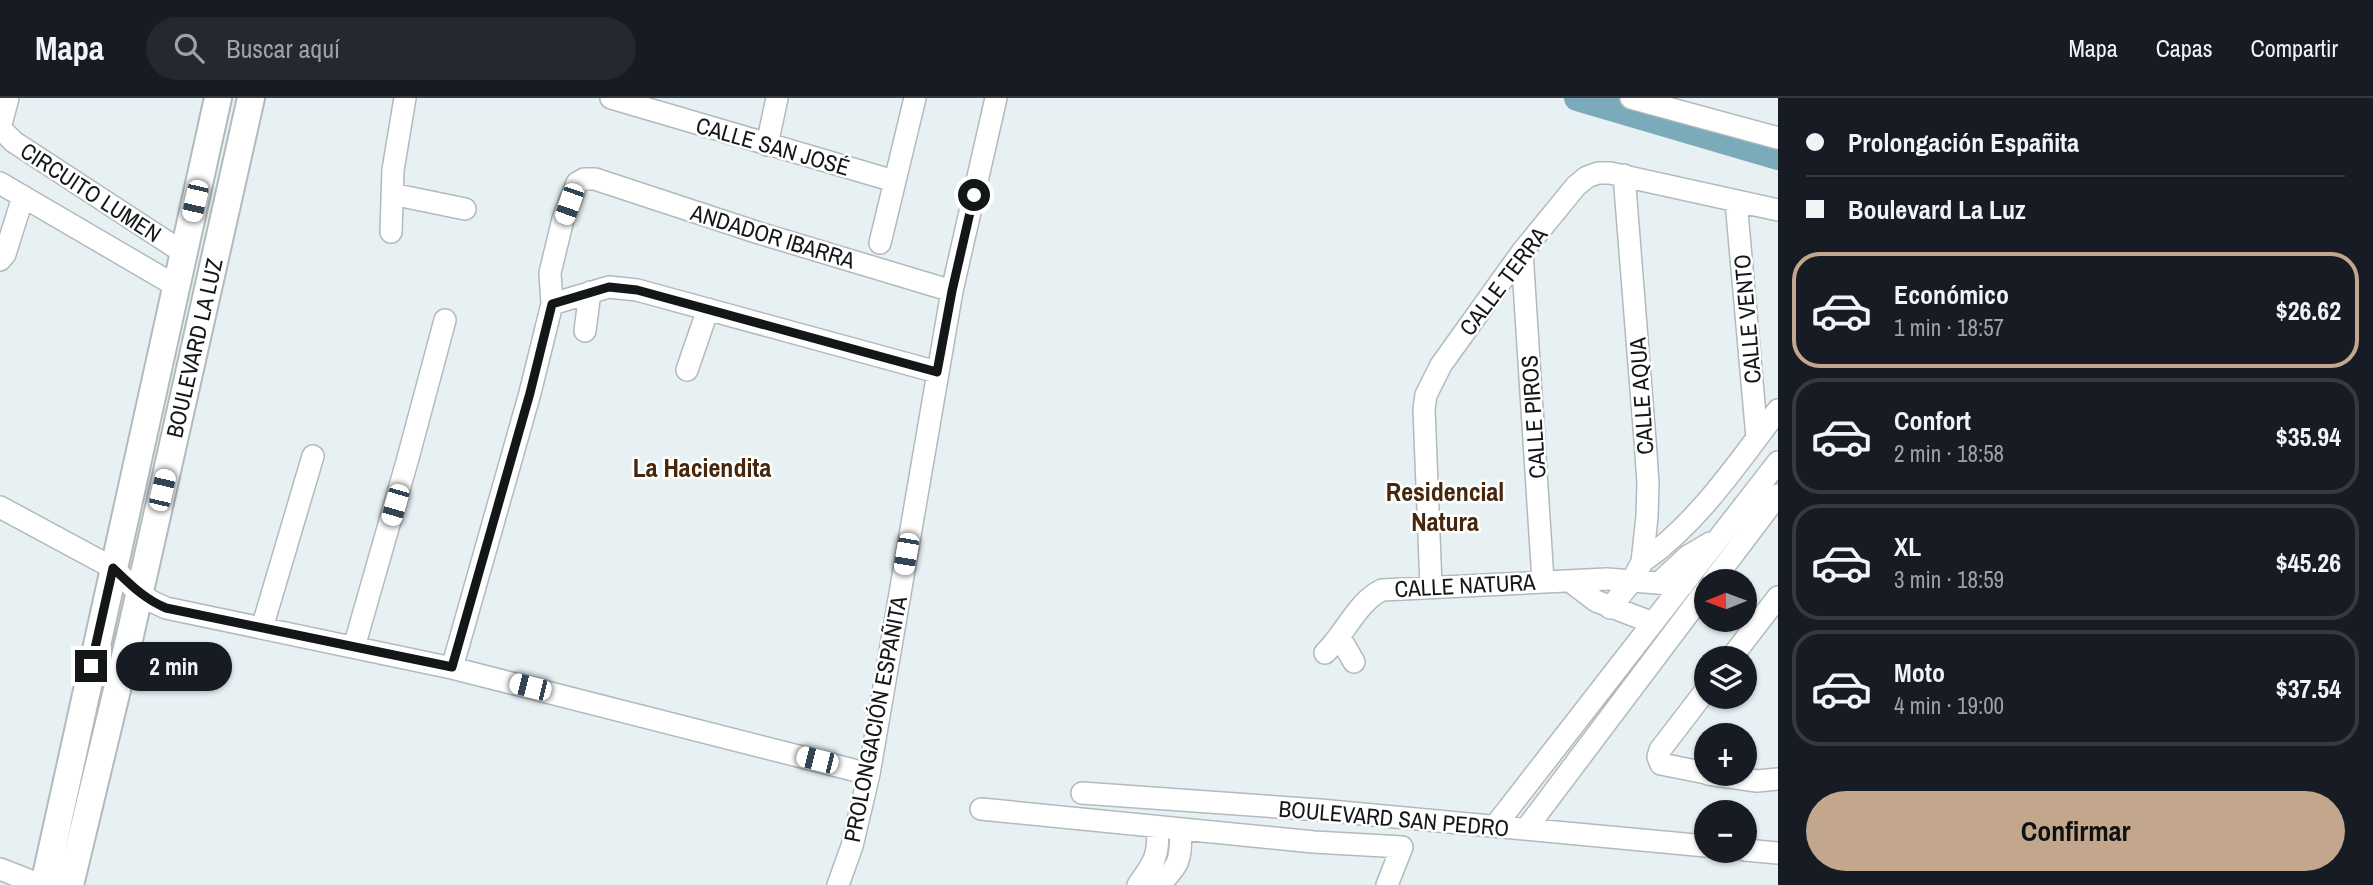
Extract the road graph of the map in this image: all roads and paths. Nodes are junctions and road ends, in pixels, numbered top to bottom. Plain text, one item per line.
1 (8, 98) edge
2 (219, 98) edge
3 (251, 98) edge
4 (405, 98) edge
5 (611, 98) edge
6 (777, 98) edge
7 (915, 98) edge
8 (996, 98) edge
9 (1631, 98) edge
10 (633, 101) edge
11 (0, 128) edge
12 (1778, 138) edge
13 (767, 145) junction
14 (1625, 175) junction
15 (894, 181) junction
16 (0, 183) edge
17 (392, 194) junction
18 (23, 197) junction
19 (1736, 201) junction
20 (465, 209) dead end
21 (1778, 210) edge
22 (391, 232) dead end
23 (880, 243) dead end
24 (1522, 252) junction
25 (184, 253) junction
26 (0, 260) edge
27 (176, 286) junction
28 (952, 291) junction
29 (590, 292) junction
30 (551, 299) junction
31 (708, 309) junction
32 (445, 320) dead end
33 (585, 331) dead end
34 (688, 370) dead end
35 (937, 372) junction
36 (1778, 410) edge
37 (1757, 438) junction
38 (313, 456) dead end
39 (1778, 462) edge
40 (1778, 495) edge
41 (0, 508) edge
42 (1721, 537) junction
43 (1642, 562) junction
44 (113, 568) junction
45 (1722, 569) edge
46 (1543, 581) junction
47 (1632, 581) junction
48 (1572, 582) junction
49 (1659, 583) junction
50 (1684, 585) junction
51 (1431, 586) junction
52 (139, 593) junction
53 (1778, 597) edge
54 (1694, 606) edge
55 (1610, 608) junction
56 (1653, 623) junction
57 (262, 628) junction
58 (1740, 646) edge
59 (354, 647) junction
60 (1354, 662) dead end
61 (452, 667) junction
62 (1606, 684) junction
63 (1625, 698) junction
64 (1694, 706) edge
65 (1694, 771) edge
66 (869, 774) junction
67 (1778, 779) edge
68 (1757, 781) edge
69 (1082, 793) dead end
70 (1215, 803) junction
71 (981, 810) dead end
72 (1495, 826) junction
73 (1157, 828) junction
74 (1526, 829) junction
75 (1181, 830) junction
76 (1211, 832) junction
77 (1694, 845) edge
78 (1757, 851) edge
79 (1778, 853) edge
80 (0, 869) edge
81 (42, 885) edge
82 (70, 885) edge
83 (838, 885) edge
84 (1138, 885) edge
85 (1159, 885) edge
86 (1387, 885) edge

1 - 11 street, CIRCUITO LUMEN
2 - 25 main road, BOULEVARD LA LUZ
3 - 52 main road, BOULEVARD LA LUZ
4 - 17 street
5 - 10 street, CALLE SAN JOSÉ
6 - 13 street
7 - 15 street
8 - 28 street, PROLONGACIÓN ESPAÑITA
9 - 12 street
10 - 13 street, CALLE SAN JOSÉ
11 - 25 street, CIRCUITO LUMEN
13 - 15 street, CALLE SAN JOSÉ
14 - 19 street, CALLE TERRA
14 - 24 street, CALLE TERRA
14 - 43 street, CALLE AQUA
15 - 23 street
16 - 18 street, CIRCUITO LUMEN
17 - 20 street
17 - 22 street
18 - 26 street
18 - 27 street, CIRCUITO LUMEN
19 - 21 street, CALLE TERRA
19 - 37 street, CALLE VENTO
24 - 46 street, CALLE PIROS
24 - 51 street, CALLE TERRA
25 - 27 main road, BOULEVARD LA LUZ
27 - 44 main road, BOULEVARD LA LUZ
28 - 30 street, ANDADOR IBARRA
28 - 35 street, PROLONGACIÓN ESPAÑITA
29 - 30 street
29 - 31 street
29 - 33 street
30 - 61 street
31 - 34 street
31 - 35 street
32 - 59 street
35 - 66 street, PROLONGACIÓN ESPAÑITA
36 - 37 street
37 - 43 street
38 - 57 street
39 - 42 street
40 - 45 street
41 - 44 street
42 - 49 street
42 - 50 street
43 - 47 street, CALLE AQUA
44 - 52 street
44 - 81 main road, BOULEVARD LA LUZ
46 - 48 street, CALLE NATURA
46 - 51 street, CALLE NATURA
47 - 48 street, CALLE NATURA
47 - 49 street, CALLE NATURA
47 - 55 street, CALLE AQUA
48 - 55 street
49 - 50 street, CALLE NATURA
50 - 56 street
51 - 60 street, CALLE NATURA
52 - 57 street
52 - 82 main road, BOULEVARD LA LUZ
53 - 58 street
54 - 63 street
55 - 56 street
56 - 62 street
57 - 59 street
59 - 61 street
61 - 66 street
62 - 63 street
62 - 72 street
63 - 74 street
64 - 65 street
66 - 83 street, PROLONGACIÓN ESPAÑITA
67 - 68 street
69 - 70 street, BOULEVARD SAN PEDRO
70 - 72 street, BOULEVARD SAN PEDRO
70 - 76 street
71 - 73 street, BOULEVARD SAN PEDRO
72 - 74 street, BOULEVARD SAN PEDRO
73 - 75 street, BOULEVARD SAN PEDRO
73 - 84 street
74 - 77 street, BOULEVARD SAN PEDRO
75 - 76 street, BOULEVARD SAN PEDRO
75 - 85 street
76 - 86 street, BOULEVARD SAN PEDRO
78 - 79 street
80 - 81 street

